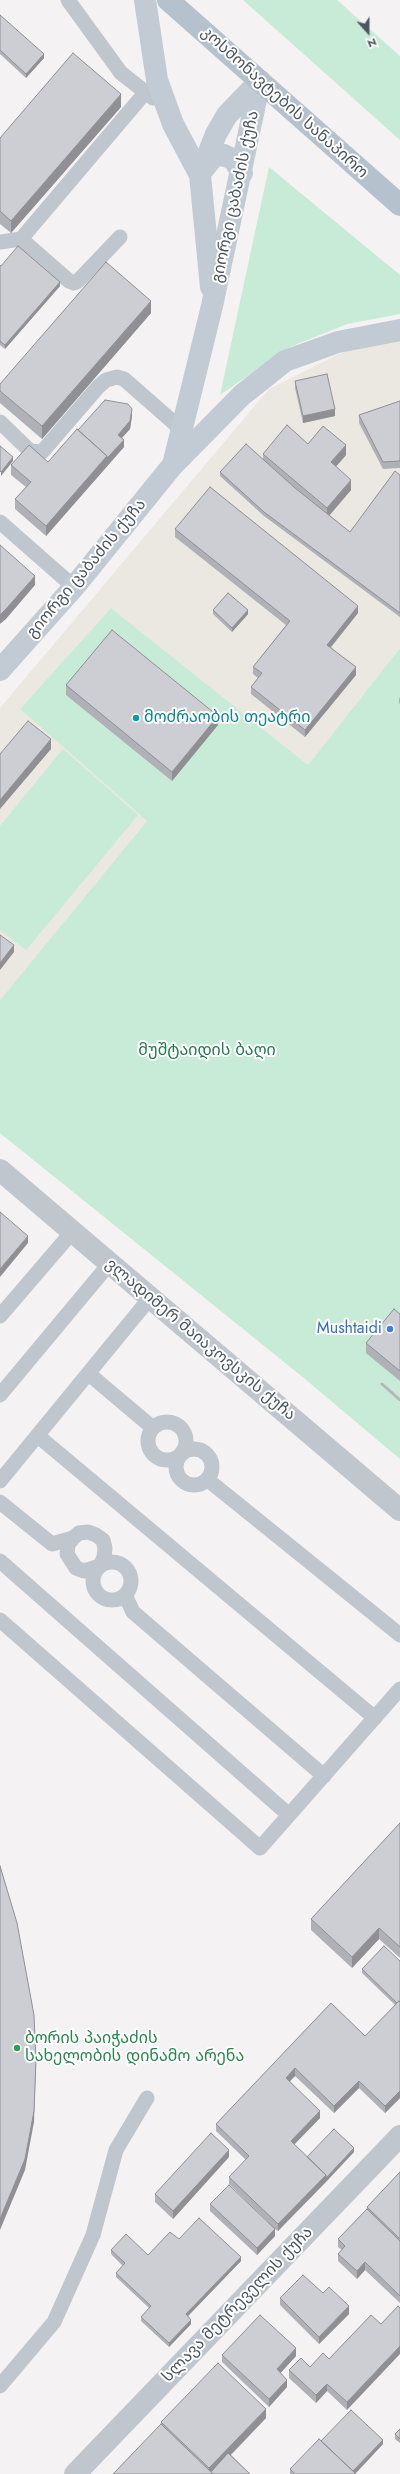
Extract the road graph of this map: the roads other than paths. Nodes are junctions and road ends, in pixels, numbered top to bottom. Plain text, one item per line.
1 (68, 0) edge
2 (145, 0) edge
3 (168, 0) edge
4 (260, 81) junction
5 (144, 94) junction
6 (166, 106) junction
7 (242, 173) junction
8 (200, 175) junction
9 (400, 205) edge
10 (120, 236) dead end
11 (21, 240) junction
12 (0, 242) edge
13 (212, 306) junction
14 (400, 330) edge
15 (0, 422) edge
16 (182, 429) junction
17 (172, 466) junction
18 (0, 522) edge
19 (74, 587) junction
20 (0, 670) edge
21 (0, 1170) edge
22 (73, 1231) junction
23 (110, 1263) junction
24 (150, 1298) junction
25 (0, 1316) edge
26 (89, 1374) junction
27 (0, 1395) edge
28 (153, 1428) junction
29 (38, 1436) junction
30 (180, 1455) junction
31 (208, 1480) junction
32 (0, 1482) edge
33 (0, 1502) edge
34 (400, 1510) edge
35 (73, 1538) junction
36 (0, 1561) edge
37 (100, 1566) junction
38 (125, 1595) junction
39 (0, 1620) edge
40 (400, 1635) edge
41 (400, 1689) edge
42 (375, 1718) junction
43 (324, 1776) junction
44 (289, 1815) junction
45 (147, 2098) dead end
46 (400, 2136) edge
47 (0, 2386) edge
48 (75, 2474) edge

1 - 5 lane
2 - 6 main road, გიორგი ცაბაძის ქუჩა
3 - 4 main road, კოსმონავტების სანაპირო
4 - 7 main road, გიორგი ცაბაძის ქუჩა
4 - 8 main road, გიორგი ცაბაძის ქუჩა
4 - 9 main road, კოსმონავტების სანაპირო
5 - 6 lane
5 - 11 lane
6 - 8 main road, გიორგი ცაბაძის ქუჩა
7 - 8 main road
7 - 13 main road, გიორგი ცაბაძის ქუჩა
8 - 13 main road, გიორგი ცაბაძის ქუჩა
10 - 11 lane
11 - 12 lane
13 - 16 main road, გიორგი ცაბაძის ქუჩა
14 - 17 main road, გიორგი ცაბაძის ქუჩა
15 - 16 lane
16 - 17 main road, გიორგი ცაბაძის ქუჩა
17 - 19 main road, გიორგი ცაბაძის ქუჩა
18 - 19 lane
19 - 20 main road, გიორგი ცაბაძის ქუჩა
21 - 22 street, ვლადიმერ მაიაკოვსკის ქუჩა
22 - 23 street, ვლადიმერ მაიაკოვსკის ქუჩა
22 - 25 lane
23 - 24 street, ვლადიმერ მაიაკოვსკის ქუჩა
23 - 27 lane
24 - 26 lane
24 - 34 street, ვლადიმერ მაიაკოვსკის ქუჩა
26 - 28 lane
26 - 29 lane
28 - 30 lane
28 - 30 lane
29 - 32 lane
29 - 42 lane
30 - 31 lane
30 - 31 lane
31 - 40 lane
33 - 35 lane
35 - 37 lane
35 - 37 lane
36 - 44 lane
37 - 38 lane
37 - 38 lane
38 - 43 lane
39 - 44 lane
41 - 42 lane
42 - 43 lane
43 - 44 lane
45 - 47 lane
46 - 48 street, სლავა მეტრეველის ქუჩა

